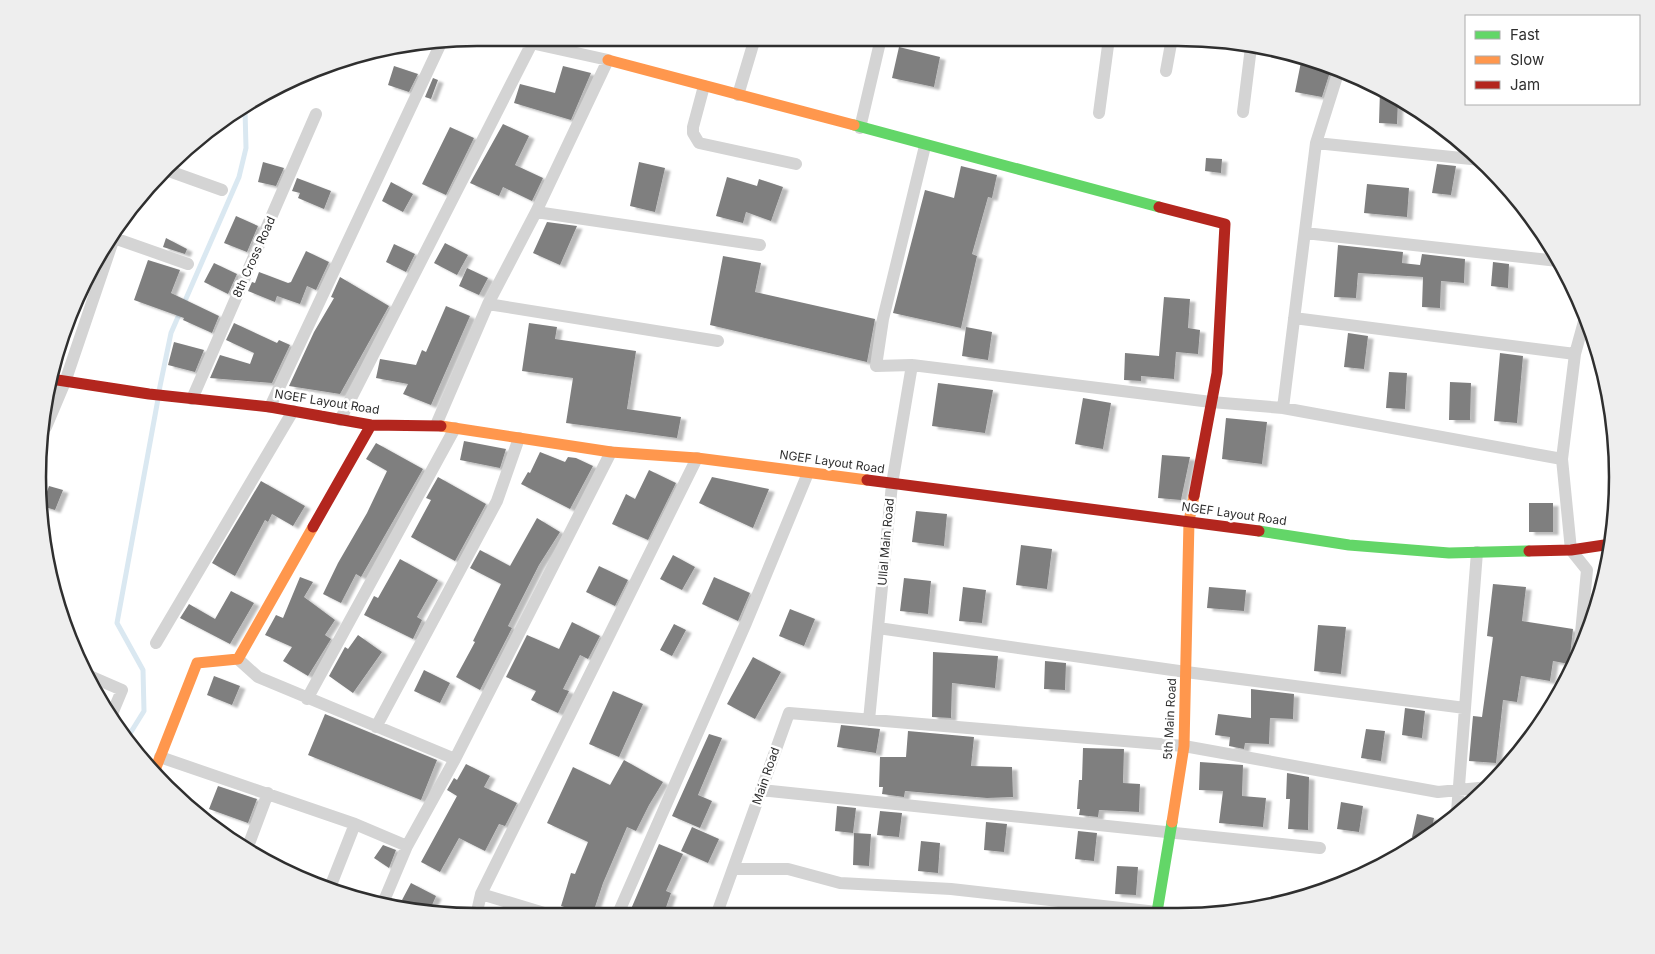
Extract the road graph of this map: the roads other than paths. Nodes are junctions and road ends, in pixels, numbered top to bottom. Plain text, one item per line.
1 (530, 46) edge
2 (561, 46) edge
3 (753, 46) edge
4 (879, 46) edge
5 (1108, 46) edge
6 (1171, 46) edge
7 (439, 48) edge
8 (1250, 53) edge
9 (608, 60) junction
10 (1166, 71) dead end
11 (1337, 77) edge
12 (704, 86) junction
13 (738, 95) junction
14 (1099, 112) dead end
15 (1244, 112) dead end
16 (316, 114) dead end
17 (860, 128) junction
18 (1316, 143) junction
19 (925, 146) junction
20 (1468, 159) edge
21 (796, 164) dead end
22 (172, 172) edge
23 (222, 190) dead end
24 (536, 212) junction
25 (1305, 232) junction
26 (121, 234) edge
27 (760, 245) dead end
28 (108, 256) edge
29 (1549, 259) edge
30 (188, 264) dead end
31 (488, 304) junction
32 (1294, 318) junction
33 (1582, 328) edge
34 (718, 341) dead end
35 (1575, 354) junction
36 (912, 364) junction
37 (58, 380) edge
38 (65, 382) junction
39 (192, 399) junction
40 (1210, 402) junction
41 (270, 407) junction
42 (1283, 408) junction
43 (293, 412) junction
44 (51, 415) edge
45 (340, 420) junction
46 (436, 424) junction
47 (372, 425) junction
48 (455, 428) junction
49 (519, 438) junction
50 (611, 452) junction
51 (697, 458) junction
52 (1562, 458) junction
53 (808, 473) junction
54 (892, 484) junction
55 (1190, 522) junction
56 (1603, 545) edge
57 (1571, 550) junction
58 (1477, 552) junction
59 (1582, 626) edge
60 (878, 628) junction
61 (156, 643) dead end
62 (238, 659) junction
63 (1186, 672) junction
64 (97, 679) edge
65 (307, 699) junction
66 (114, 708) edge
67 (1465, 708) junction
68 (869, 720) junction
69 (376, 727) junction
70 (1184, 746) junction
71 (160, 757) junction
72 (455, 759) junction
73 (157, 765) edge
74 (1475, 789) edge
75 (761, 790) junction
76 (1459, 791) junction
77 (268, 793) junction
78 (1458, 805) edge
79 (355, 824) junction
80 (1170, 834) junction
81 (250, 842) edge
82 (408, 846) junction
83 (1320, 848) dead end
84 (735, 869) junction
85 (332, 882) edge
86 (482, 894) junction
87 (385, 897) edge
88 (478, 908) edge
89 (528, 908) edge
90 (621, 908) edge
91 (719, 908) edge
92 (1109, 908) edge
93 (1160, 908) edge

1 - 45 street
2 - 9 street
3 - 13 street
4 - 17 street
5 - 14 street
6 - 10 street
7 - 41 street
8 - 15 street
9 - 12 street
9 - 24 street
11 - 18 street
12 - 13 street
12 - 21 street
13 - 17 street
16 - 39 street, 8th Cross Road
17 - 19 street
18 - 20 street
18 - 25 street
19 - 36 street
19 - 40 street, 5th Main Road
22 - 23 street
24 - 27 street
24 - 31 street
25 - 29 street
25 - 32 street
26 - 30 street
28 - 38 street
31 - 34 street
31 - 46 street
32 - 35 street
32 - 42 street
33 - 35 street
35 - 52 street
36 - 40 street
36 - 54 street, Ullal Main Road
37 - 38 street, NGEF Layout Road
38 - 39 street, NGEF Layout Road
38 - 44 street
39 - 41 street, NGEF Layout Road
40 - 42 street
40 - 55 street, 5th Main Road
41 - 43 street, NGEF Layout Road
42 - 52 street
43 - 45 street, NGEF Layout Road
43 - 61 street
45 - 47 street, NGEF Layout Road
46 - 47 street, NGEF Layout Road
46 - 48 street, NGEF Layout Road
47 - 62 street
48 - 49 street, NGEF Layout Road
48 - 65 street
49 - 50 street, NGEF Layout Road
49 - 69 street
50 - 51 street, NGEF Layout Road
50 - 72 street
51 - 53 street, NGEF Layout Road
51 - 86 street
52 - 57 street
53 - 54 street, NGEF Layout Road
53 - 90 street
54 - 55 street, NGEF Layout Road
54 - 60 street, Ullal Main Road
55 - 58 street, NGEF Layout Road
55 - 63 street, 5th Main Road
56 - 57 street, NGEF Layout Road
57 - 58 street, NGEF Layout Road
57 - 59 street
58 - 67 street
60 - 63 street
60 - 68 street, Ullal Main Road
62 - 65 street
62 - 71 street
63 - 67 street
63 - 70 street, 5th Main Road
64 - 66 street
65 - 69 street
67 - 76 street
68 - 70 street
68 - 75 street, Main Road
69 - 72 street
70 - 76 street
70 - 80 street, 5th Main Road
71 - 73 street
71 - 77 street
72 - 82 street
74 - 76 street
75 - 80 street
75 - 84 street, Main Road
76 - 78 street
77 - 79 street
77 - 81 street
79 - 82 street
79 - 85 street
80 - 83 street
80 - 93 street, 5th Main Road
82 - 87 street
84 - 91 street, Main Road
84 - 92 street
86 - 88 street
86 - 89 street

